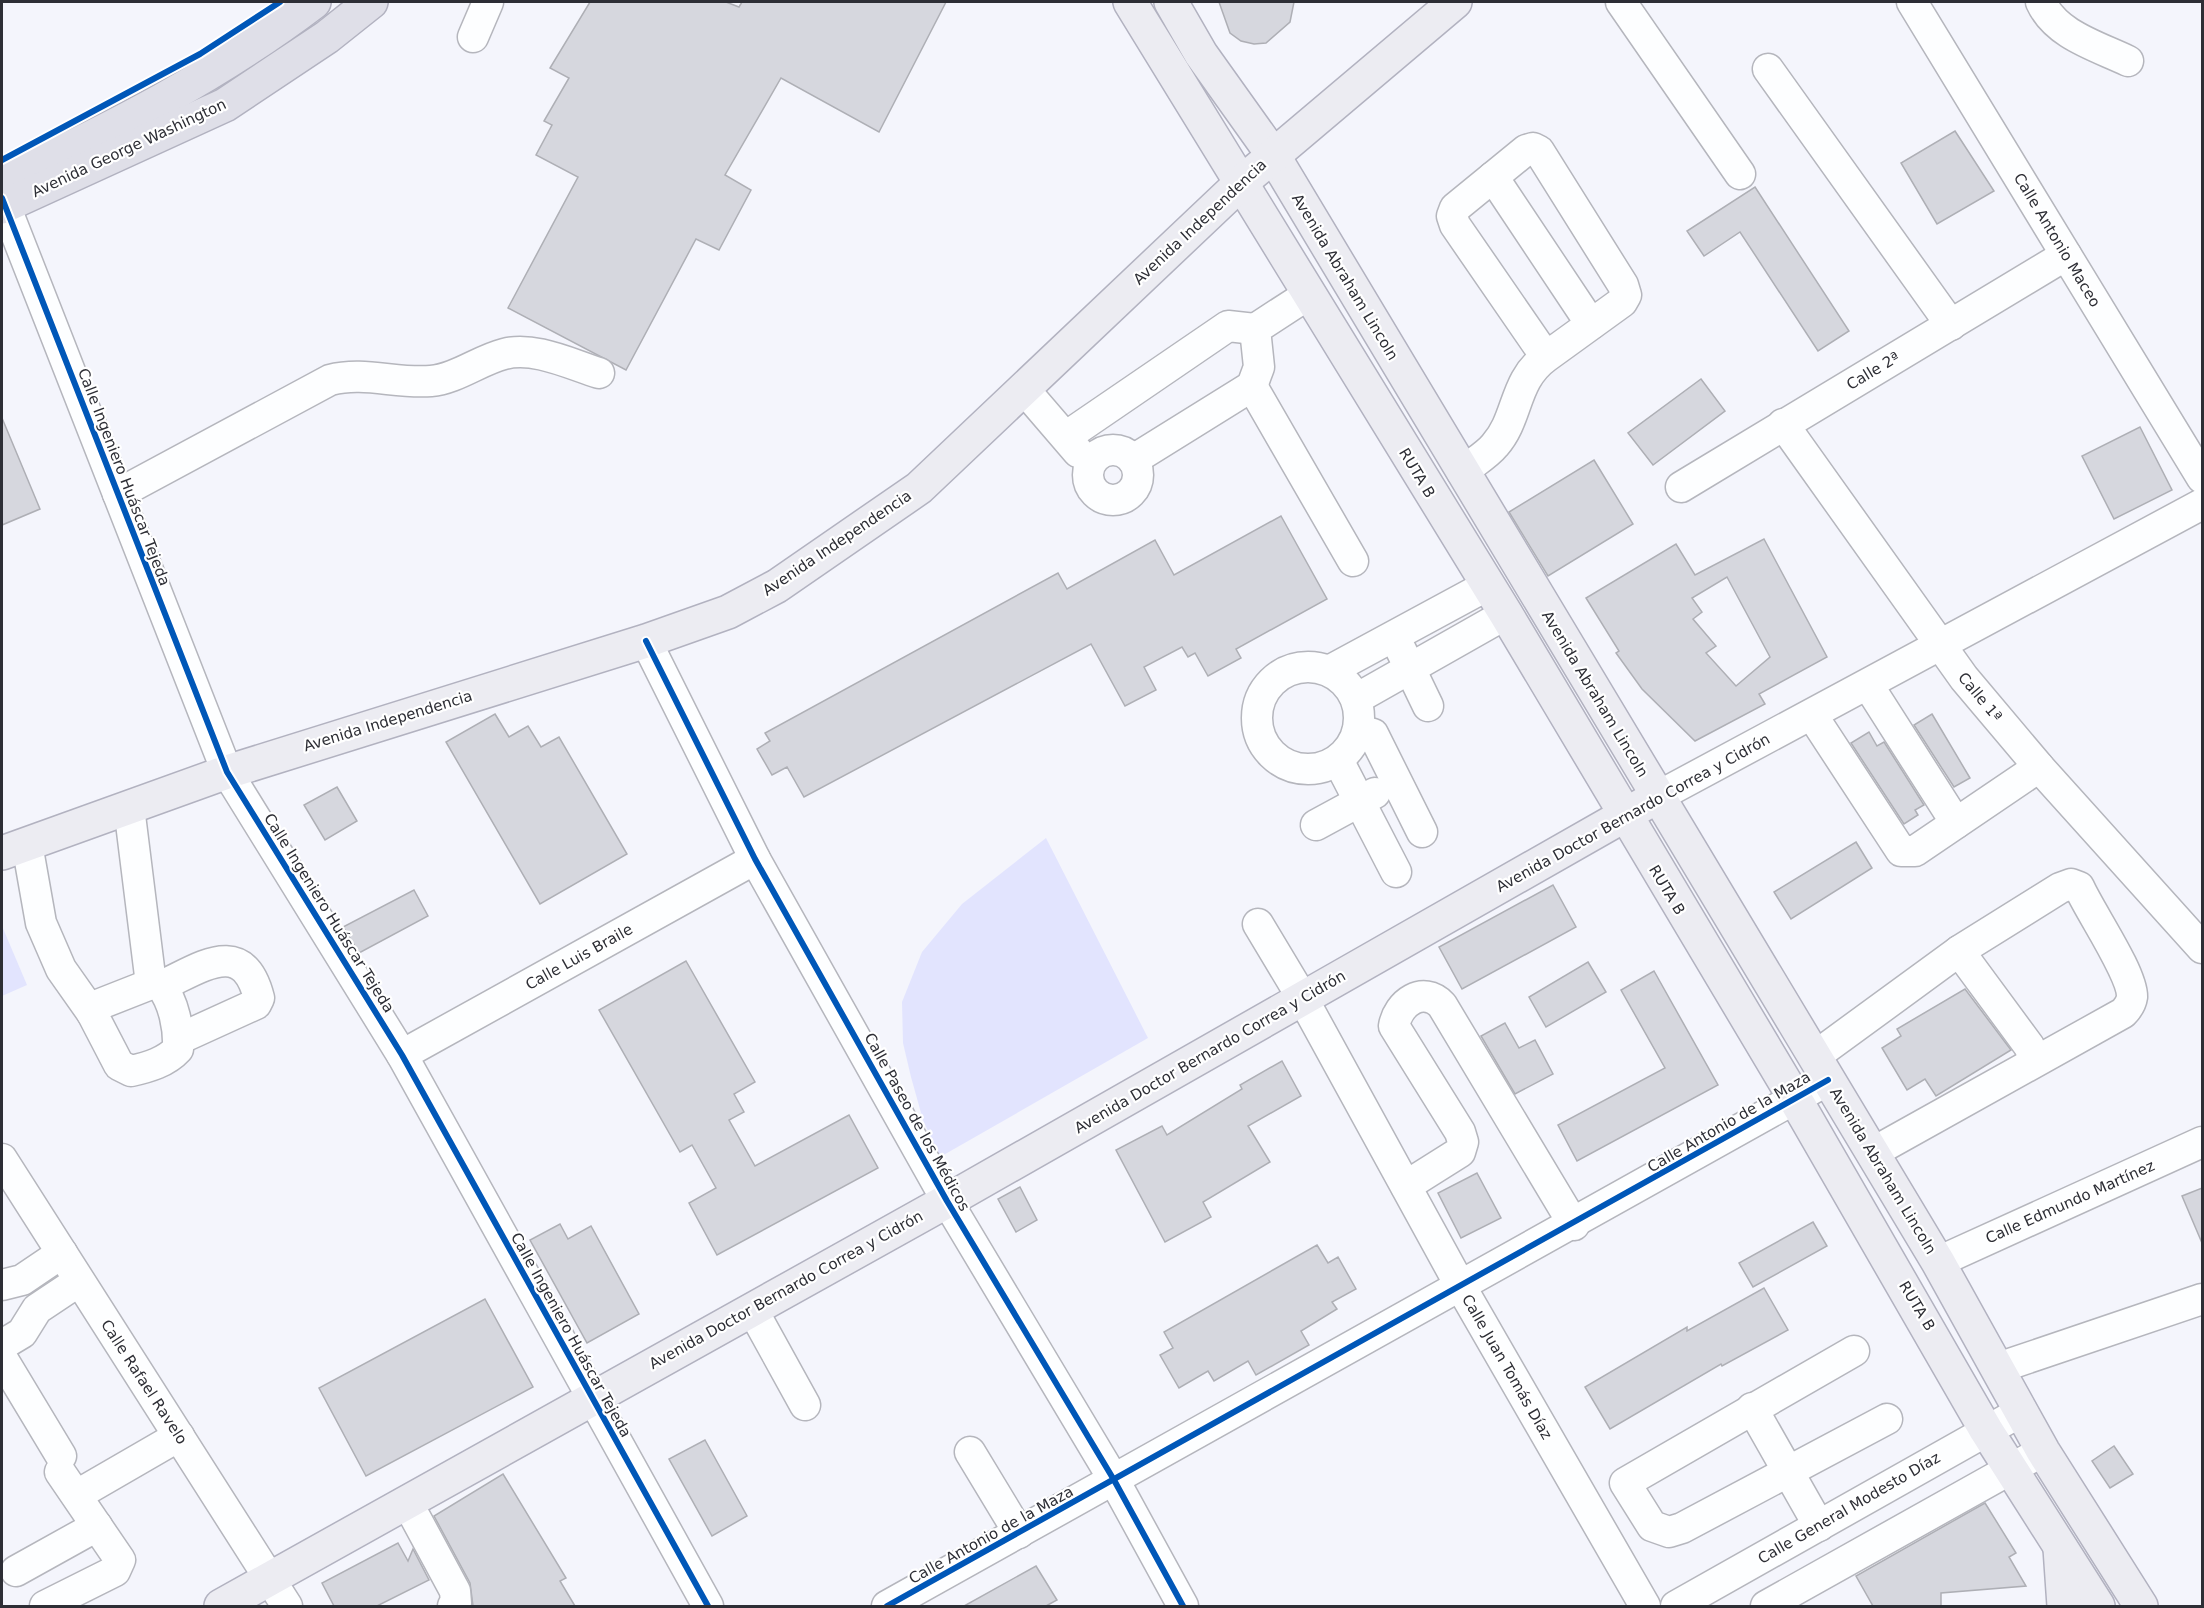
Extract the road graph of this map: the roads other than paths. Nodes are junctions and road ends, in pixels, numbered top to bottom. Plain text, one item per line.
1 (314, 2) edge
2 (370, 2) edge
3 (488, 2) edge
4 (1130, 2) edge
5 (1171, 2) edge
6 (1455, 2) edge
7 (1621, 2) edge
8 (1912, 2) edge
9 (2041, 2) edge
10 (473, 37) dead end
11 (2128, 61) dead end
12 (1768, 69) dead end
13 (1273, 155) junction
14 (1740, 174) dead end
15 (1493, 177) junction
16 (1242, 182) junction
17 (2, 198) edge
18 (2067, 255) junction
19 (1309, 294) junction
20 (1591, 324) junction
21 (1951, 325) junction
22 (1255, 329) junction
23 (1546, 357) junction
24 (598, 373) dead end
25 (1252, 386) junction
26 (1023, 388) junction
27 (1783, 424) junction
28 (1067, 436) junction
29 (1133, 460) junction
30 (1089, 467) junction
31 (1462, 472) junction
32 (2202, 478) edge
33 (1681, 487) dead end
34 (118, 494) junction
35 (2202, 504) edge
36 (1353, 561) dead end
37 (1488, 585) junction
38 (1506, 614) junction
39 (1394, 636) junction
40 (646, 641) junction
41 (1939, 647) junction
42 (1408, 667) junction
43 (1329, 671) junction
44 (1868, 685) junction
45 (1356, 699) junction
46 (1428, 706) dead end
47 (1812, 715) junction
48 (1358, 730) junction
49 (1338, 760) junction
50 (2039, 767) junction
51 (227, 772) junction
52 (1396, 782) junction
53 (1657, 797) junction
54 (1359, 802) junction
55 (129, 807) junction
56 (1626, 814) junction
57 (1956, 823) junction
58 (1316, 825) dead end
59 (1422, 832) dead end
60 (14, 848) edge
61 (755, 859) junction
62 (1396, 872) dead end
63 (1258, 924) dead end
64 (2202, 948) edge
65 (1959, 951) junction
66 (156, 985) junction
67 (1303, 999) junction
68 (92, 1012) junction
69 (179, 1039) junction
70 (402, 1055) junction
71 (2035, 1061) junction
72 (1821, 1069) junction
73 (1794, 1098) junction
74 (2202, 1142) edge
75 (1872, 1153) junction
76 (2, 1159) edge
77 (1406, 1186) junction
78 (947, 1201) junction
79 (1574, 1225) junction
80 (62, 1253) junction
81 (1938, 1262) junction
82 (79, 1281) junction
83 (2, 1285) edge
84 (1461, 1287) junction
85 (2202, 1299) edge
86 (752, 1309) junction
87 (2, 1345) edge
88 (1854, 1351) dead end
89 (2, 1358) edge
90 (1998, 1368) junction
91 (592, 1398) junction
92 (805, 1405) dead end
93 (1752, 1408) junction
94 (2022, 1411) junction
95 (1887, 1419) dead end
96 (1986, 1430) junction
97 (179, 1436) junction
98 (2043, 1451) junction
99 (970, 1452) dead end
100 (2010, 1468) junction
101 (1788, 1472) junction
102 (66, 1474) junction
103 (1114, 1480) junction
104 (407, 1502) junction
105 (97, 1526) junction
106 (1819, 1526) junction
107 (1019, 1533) junction
108 (2060, 1543) junction
109 (16, 1571) dead end
110 (269, 1579) junction
111 (45, 1606) edge
112 (220, 1606) edge
113 (287, 1606) edge
114 (453, 1606) edge
115 (708, 1606) edge
116 (887, 1606) edge
117 (1183, 1606) edge
118 (1645, 1606) edge
119 (1676, 1606) edge
120 (1766, 1606) edge
121 (2059, 1606) edge
122 (2064, 1606) edge
123 (2098, 1606) edge
124 (2141, 1606) edge

1 - 17 highway, Avenida George Washington
2 - 17 highway, Avenida George Washington
3 - 10 street
4 - 16 main road
5 - 13 main road, Avenida Abraham Lincoln
6 - 13 main road, Avenida Independencia
7 - 14 street
8 - 18 street, Calle Antonio Maceo
9 - 11 street
12 - 21 street
13 - 16 main road, Avenida Independencia
13 - 31 main road, Avenida Abraham Lincoln
15 - 20 street
15 - 20 street
15 - 23 street
16 - 19 street, RUTA B
16 - 26 main road, Avenida Independencia
17 - 34 street, Calle Ingeniero Huáscar Tejeda
18 - 21 street, Calle 2ª
18 - 32 street, Calle Antonio Maceo
19 - 22 street
19 - 37 main road
19 - 108 street, RUTA B
20 - 23 street
21 - 27 street, Calle 2ª
22 - 25 street
22 - 28 street
23 - 31 street
24 - 34 street
25 - 29 street
25 - 36 street
26 - 28 street
26 - 40 main road, Avenida Independencia
27 - 33 street, Calle 2ª
27 - 41 street, Calle 1ª
28 - 30 street
29 - 30 street
29 - 30 street
31 - 53 main road, Avenida Abraham Lincoln
34 - 51 street, Calle Ingeniero Huáscar Tejeda
35 - 41 street, Avenida Doctor Bernardo Correa y Cidrón
37 - 38 main road
37 - 39 street
38 - 42 street
38 - 56 main road
39 - 42 street
39 - 43 street
40 - 51 main road, Avenida Independencia
40 - 61 street, Calle Paseo de los Médicos
41 - 44 street, Avenida Doctor Bernardo Correa y Cidrón
41 - 50 street, Calle 1ª
42 - 45 street
42 - 46 street
43 - 45 street
43 - 49 street
44 - 47 street, Avenida Doctor Bernardo Correa y Cidrón
44 - 57 street
45 - 48 street
47 - 53 street, Avenida Doctor Bernardo Correa y Cidrón
47 - 57 street
48 - 49 street
48 - 52 street
49 - 54 street
50 - 57 street
50 - 64 street, Calle 1ª
51 - 55 main road, Avenida Independencia
51 - 70 street, Calle Ingeniero Huáscar Tejeda
52 - 54 street
52 - 59 street
53 - 56 main road, Avenida Doctor Bernardo Correa y Cidrón
53 - 72 main road, Avenida Abraham Lincoln
54 - 58 street
54 - 62 street
55 - 60 main road, Avenida Independencia
55 - 66 street
56 - 67 main road, Avenida Doctor Bernardo Correa y Cidrón
56 - 73 main road
60 - 68 street
61 - 70 street, Calle Luis Braile
61 - 78 street, Calle Paseo de los Médicos
63 - 67 street, Calle Juan Tomás Díaz
65 - 71 street
65 - 71 street, Calle Antonio de la Maza
65 - 72 street, Calle Antonio de la Maza
66 - 68 street
66 - 69 street
66 - 69 street
67 - 77 street, Calle Juan Tomás Díaz
67 - 78 main road, Avenida Doctor Bernardo Correa y Cidrón
68 - 69 street
70 - 91 street, Calle Ingeniero Huáscar Tejeda
71 - 75 street
72 - 73 street, Calle Antonio de la Maza
72 - 75 main road, Avenida Abraham Lincoln
73 - 79 street, Calle Antonio de la Maza
73 - 96 main road
74 - 81 street, Calle Edmundo Martínez
75 - 81 main road, Avenida Abraham Lincoln
76 - 80 street, Calle Rafael Ravelo
77 - 79 street
77 - 84 street, Calle Juan Tomás Díaz
78 - 86 main road, Avenida Doctor Bernardo Correa y Cidrón
78 - 103 street, Calle Paseo de los Médicos
79 - 84 street, Calle Antonio de la Maza
80 - 82 street, Calle Rafael Ravelo
80 - 83 street
81 - 90 main road, Avenida Abraham Lincoln
82 - 87 street
82 - 97 street, Calle Rafael Ravelo
84 - 103 street, Calle Antonio de la Maza
84 - 118 street, Calle Juan Tomás Díaz
85 - 90 street
86 - 91 main road, Avenida Doctor Bernardo Correa y Cidrón
86 - 92 street
88 - 93 street
89 - 102 street
90 - 94 main road, Avenida Abraham Lincoln
91 - 104 main road, Avenida Doctor Bernardo Correa y Cidrón
91 - 115 street, Calle Ingeniero Huáscar Tejeda
93 - 101 street
93 - 101 street
94 - 96 street, Calle General Modesto Díaz
94 - 98 main road, Avenida Abraham Lincoln
95 - 101 street
96 - 100 main road
96 - 106 street, Calle General Modesto Díaz
97 - 102 street
97 - 110 street, Calle Rafael Ravelo
98 - 100 street
98 - 124 main road, Avenida Abraham Lincoln
99 - 107 street
100 - 108 main road
100 - 120 street
101 - 106 street
102 - 105 street
103 - 107 street, Calle Antonio de la Maza
103 - 117 street, Calle Paseo de los Médicos
104 - 110 main road, Avenida Doctor Bernardo Correa y Cidrón
104 - 114 street
105 - 109 street
105 - 111 street
106 - 119 street, Calle General Modesto Díaz
107 - 116 street, Calle Antonio de la Maza
108 - 121 street
108 - 122 main road
108 - 123 main road
110 - 112 main road, Avenida Doctor Bernardo Correa y Cidrón
110 - 113 street, Calle Rafael Ravelo

